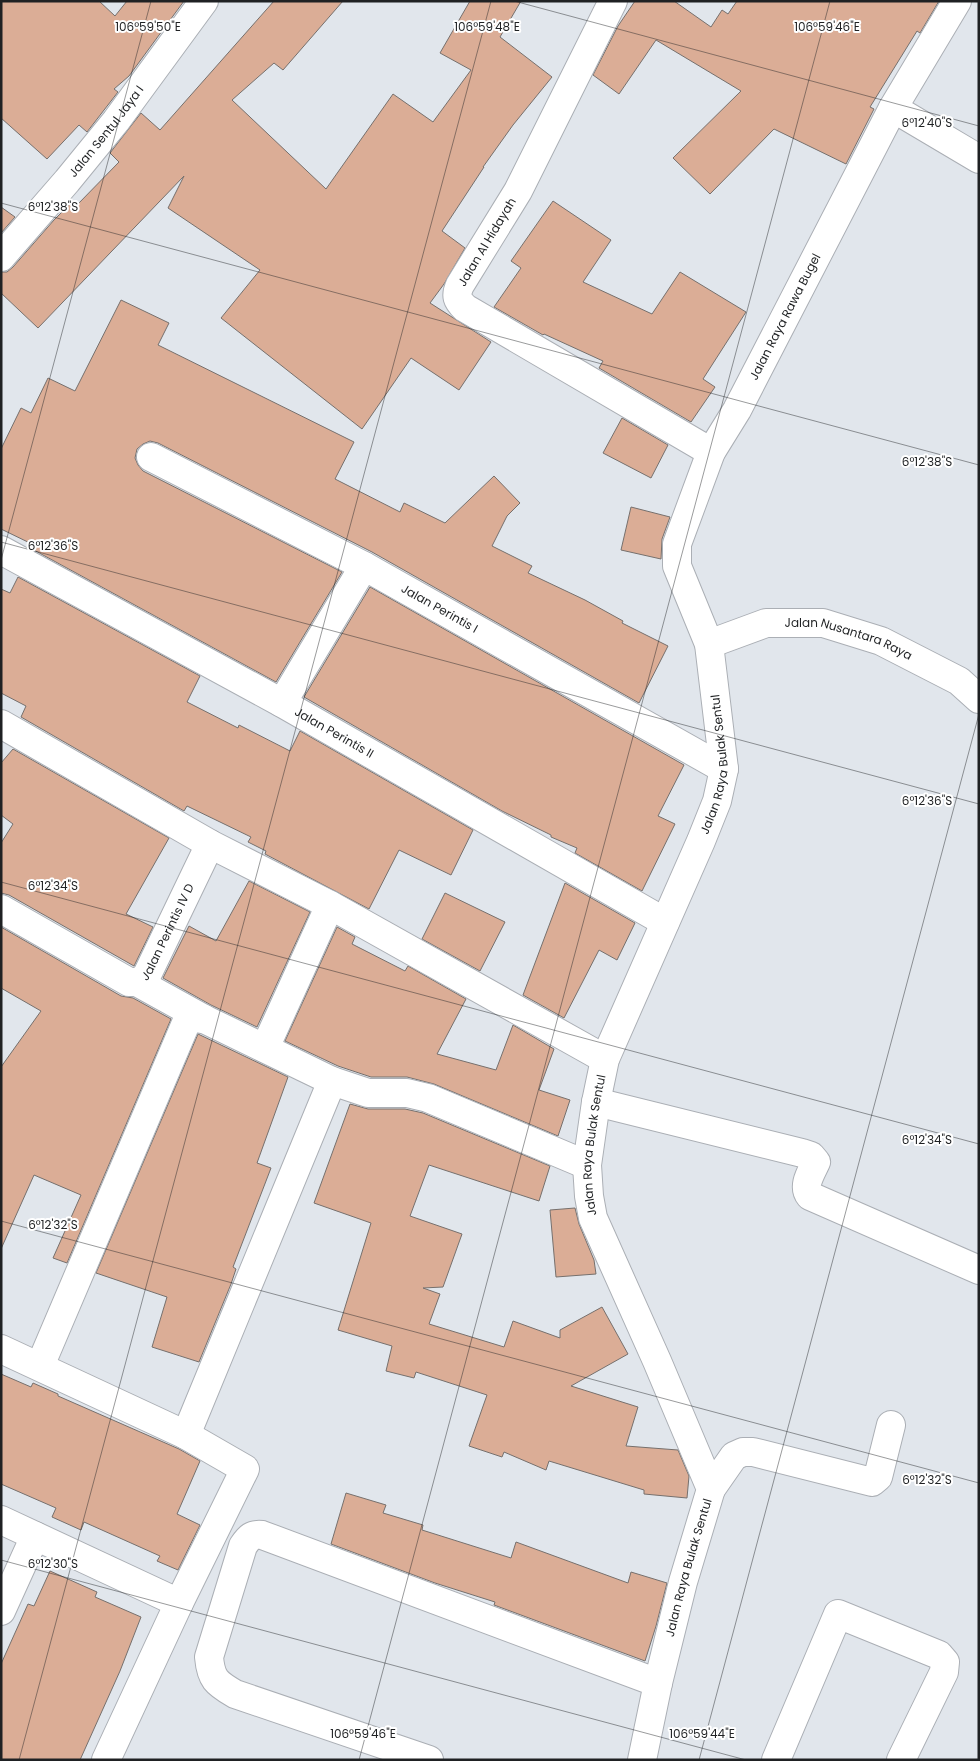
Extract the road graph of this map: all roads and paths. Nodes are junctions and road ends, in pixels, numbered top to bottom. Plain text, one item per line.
1 (204, 1) edge
2 (613, 1) edge
3 (957, 1) edge
4 (893, 108) junction
5 (979, 159) edge
6 (1, 257) edge
7 (711, 452) junction
8 (151, 457) dead end
9 (1, 550) edge
10 (364, 566) junction
11 (709, 644) junction
12 (979, 700) edge
13 (282, 703) junction
14 (1, 724) edge
15 (724, 769) junction
16 (210, 844) junction
17 (330, 905) junction
18 (1, 909) edge
19 (665, 922) junction
20 (137, 982) junction
21 (204, 1019) junction
22 (265, 1048) junction
23 (605, 1059) junction
24 (332, 1081) junction
25 (596, 1102) junction
26 (587, 1165) junction
27 (979, 1270) edge
28 (1, 1349) edge
29 (40, 1366) junction
30 (891, 1425) dead end
31 (186, 1435) junction
32 (711, 1489) junction
33 (1, 1520) edge
34 (35, 1536) junction
35 (179, 1602) junction
36 (1, 1611) edge
37 (658, 1683) junction
38 (106, 1760) edge
39 (429, 1760) edge
40 (642, 1760) edge
41 (776, 1760) edge
42 (901, 1760) edge

1 - 6 street, Jalan Sentul Jaya I
2 - 7 street, Jalan Al Hidayah
3 - 4 street, Jalan Raya Rawa Bugel
4 - 5 street
4 - 7 street, Jalan Raya Rawa Bugel
7 - 11 street, Jalan Raya Rawa Bugel
8 - 10 street, Jalan Perintis I
9 - 13 street, Jalan Perintis II
10 - 13 street
10 - 15 street, Jalan Perintis I
11 - 12 street, Jalan Nusantara Raya
11 - 15 street, Jalan Raya Bulak Sentul
13 - 19 street, Jalan Perintis II
14 - 16 street
15 - 19 street, Jalan Raya Bulak Sentul
16 - 17 street
16 - 20 street, Jalan Perintis IV D
17 - 22 street
17 - 23 street
18 - 20 street, Jalan Perintis IV D
19 - 23 street, Jalan Raya Bulak Sentul
20 - 21 street
21 - 22 street
21 - 29 street
22 - 24 street
23 - 25 street, Jalan Raya Bulak Sentul
24 - 26 street
24 - 31 street
25 - 26 street, Jalan Raya Bulak Sentul
25 - 27 street
26 - 32 street, Jalan Raya Bulak Sentul
28 - 29 street
29 - 31 street
30 - 32 street
31 - 35 street
32 - 37 street, Jalan Raya Bulak Sentul
33 - 34 street
34 - 35 street
34 - 36 street
35 - 38 street
37 - 39 street
37 - 40 street, Jalan Raya Bulak Sentul
41 - 42 street

